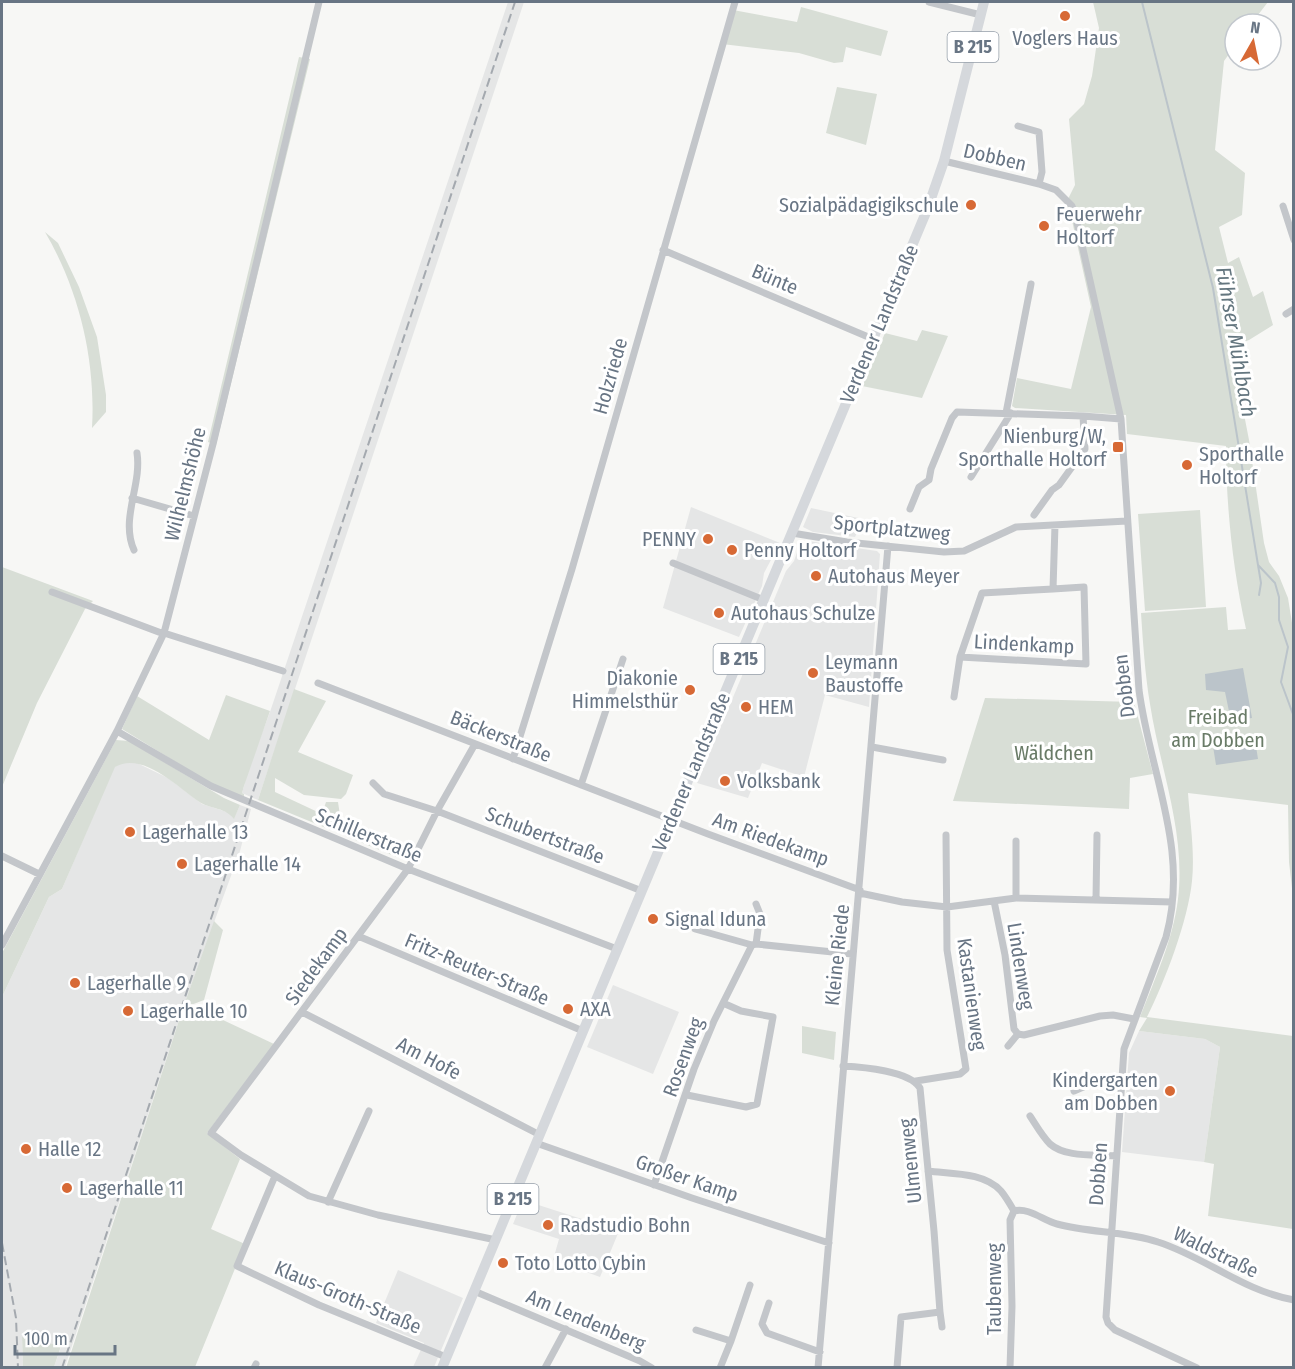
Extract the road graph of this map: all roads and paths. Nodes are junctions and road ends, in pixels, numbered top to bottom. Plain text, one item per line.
1 (319, 2) edge
2 (735, 2) edge
3 (929, 2) edge
4 (984, 2) edge
5 (981, 15) junction
6 (1018, 126) dead end
7 (944, 161) junction
8 (1039, 184) junction
9 (1283, 206) dead end
10 (1293, 240) edge
11 (663, 250) junction
12 (1031, 284) dead end
13 (1293, 309) edge
14 (1286, 314) dead end
15 (873, 339) junction
16 (1008, 413) junction
17 (1083, 416) junction
18 (1121, 419) junction
19 (137, 453) dead end
20 (971, 477) dead end
21 (132, 498) junction
22 (910, 509) dead end
23 (1034, 515) dead end
24 (194, 516) junction
25 (1126, 521) junction
26 (1054, 525) junction
27 (792, 533) junction
28 (888, 546) junction
29 (134, 550) dead end
30 (673, 563) dead end
31 (1053, 589) junction
32 (52, 591) dead end
33 (764, 600) junction
34 (164, 634) junction
35 (960, 657) junction
36 (623, 660) dead end
37 (283, 671) dead end
38 (318, 683) dead end
39 (954, 697) dead end
40 (117, 731) junction
41 (476, 744) junction
42 (872, 747) junction
43 (513, 759) junction
44 (943, 760) dead end
45 (373, 783) dead end
46 (581, 785) junction
47 (437, 811) junction
48 (671, 819) junction
49 (946, 835) dead end
50 (1097, 836) dead end
51 (1016, 841) dead end
52 (2, 856) edge
53 (409, 869) junction
54 (39, 874) junction
55 (642, 891) junction
56 (860, 891) junction
57 (1016, 898) junction
58 (1096, 899) junction
59 (994, 901) junction
60 (1172, 902) junction
61 (756, 904) dead end
62 (947, 908) junction
63 (695, 929) dead end
64 (3, 936) edge
65 (358, 936) junction
66 (2, 945) edge
67 (754, 945) junction
68 (617, 949) junction
69 (852, 954) junction
70 (723, 1002) junction
71 (302, 1012) junction
72 (1134, 1019) junction
73 (583, 1031) junction
74 (1018, 1034) junction
75 (1008, 1046) dead end
76 (843, 1066) junction
77 (916, 1081) junction
78 (1121, 1086) junction
79 (1074, 1091) dead end
80 (687, 1095) junction
81 (369, 1111) dead end
82 (1030, 1116) dead end
83 (538, 1139) junction
84 (1116, 1156) junction
85 (928, 1171) junction
86 (275, 1176) junction
87 (654, 1185) junction
88 (328, 1202) junction
89 (1014, 1211) junction
90 (1111, 1233) junction
91 (496, 1240) junction
92 (829, 1243) junction
93 (750, 1285) dead end
94 (474, 1291) junction
95 (1293, 1300) edge
96 (769, 1303) dead end
97 (940, 1312) junction
98 (942, 1327) dead end
99 (566, 1329) junction
100 (696, 1330) dead end
101 (731, 1341) junction
102 (820, 1352) junction
103 (446, 1357) junction
104 (639, 1364) edge
105 (442, 1368) edge
106 (545, 1368) edge
107 (652, 1368) edge
108 (720, 1368) edge
109 (818, 1368) edge
110 (897, 1368) edge
111 (1010, 1368) edge
112 (1197, 1368) edge

1 - 24 street, Wilhelmshöhe
2 - 11 street, Holzriede
3 - 5 street
4 - 5 main road, Verdener Landstraße / B 215
5 - 7 main road, Verdener Landstraße / B 215
6 - 8 street, Dobben
7 - 8 street, Dobben
7 - 15 main road, Verdener Landstraße / B 215
8 - 18 street, Dobben
9 - 10 street
11 - 15 street, Bünte
11 - 43 street, Holzriede
12 - 16 street
13 - 14 street
15 - 27 main road, Verdener Landstraße / B 215
16 - 17 street
16 - 20 street
16 - 22 street
17 - 18 street
17 - 23 street
18 - 25 street, Dobben
19 - 21 street
21 - 24 street
21 - 29 street
24 - 34 street, Wilhelmshöhe
25 - 26 street, Sportplatzweg
25 - 60 street, Dobben
26 - 28 street, Sportplatzweg
26 - 31 street
27 - 28 street, Sportplatzweg
27 - 33 main road, Verdener Landstraße / B 215
28 - 42 street, Kleine Riede
30 - 33 street
31 - 35 street, Lindenkamp
31 - 35 street, Lindenkamp
32 - 34 street
33 - 48 main road, Verdener Landstraße / B 215
34 - 37 street
34 - 40 street, Wilhelmshöhe
35 - 39 street, Lindenkamp
36 - 46 street
38 - 41 street, Bäckerstraße
40 - 53 street, Schillerstraße
40 - 54 street, Wilhelmshöhe
41 - 43 street, Bäckerstraße
41 - 47 street, Siedekamp
42 - 44 street
42 - 56 street, Kleine Riede
43 - 46 street, Bäckerstraße
45 - 47 street
46 - 48 street, Bäckerstraße
47 - 53 street, Siedekamp
47 - 55 street, Schubertstraße
48 - 55 main road, Verdener Landstraße / B 215
48 - 56 street, Am Riedekamp
49 - 62 street
50 - 58 street
51 - 57 street
52 - 54 street
53 - 65 street, Siedekamp
53 - 68 street, Schillerstraße
54 - 64 street, Wilhelmshöhe
55 - 68 main road, Verdener Landstraße / B 215
56 - 62 street, Am Riedekamp
56 - 69 street, Kleine Riede
57 - 58 street, Am Riedekamp
57 - 59 street, Am Riedekamp
58 - 60 street, Am Riedekamp
59 - 62 street, Am Riedekamp
59 - 74 street, Lindenweg
60 - 72 street, Dobben
61 - 67 street, Rosenweg
62 - 77 street, Kastanienweg
63 - 67 street
64 - 66 street, Wilhelmshöhe
65 - 71 street, Siedekamp
65 - 73 street, Fritz-Reuter-Straße
67 - 69 street
67 - 70 street, Rosenweg
68 - 73 main road, Verdener Landstraße / B 215
69 - 76 street, Kleine Riede
70 - 80 street, Rosenweg
70 - 80 street
71 - 83 street, Am Hofe
71 - 86 street, Siedekamp
72 - 74 street
72 - 78 street, Dobben
73 - 83 main road, Verdener Landstraße / B 215
74 - 75 street
76 - 77 street
76 - 92 street, Kleine Riede
77 - 85 street, Ulmenweg
78 - 79 street
78 - 84 street, Dobben
80 - 87 street, Rosenweg
81 - 88 street
82 - 84 street
83 - 87 street, Großer Kamp
83 - 91 main road, Verdener Landstraße / B 215
84 - 90 street, Dobben
85 - 89 street
85 - 97 street, Ulmenweg
86 - 88 street
86 - 103 street, Klaus-Groth-Straße
87 - 92 street, Großer Kamp
88 - 91 street
89 - 90 street, Waldstraße
89 - 111 street, Taubenweg
90 - 95 street, Waldstraße
90 - 112 street, Dobben
91 - 94 main road, Verdener Landstraße / B 215
92 - 102 street, Kleine Riede
93 - 101 street
94 - 99 street, Am Lendenberg
94 - 103 main road, Verdener Landstraße / B 215
96 - 102 street
97 - 98 street, Ulmenweg
97 - 110 street
99 - 104 street, Am Lendenberg
99 - 106 street
100 - 101 street
101 - 108 street
102 - 109 street, Kleine Riede
103 - 105 main road, Verdener Landstraße / B 215
104 - 107 street, Am Lendenberg

